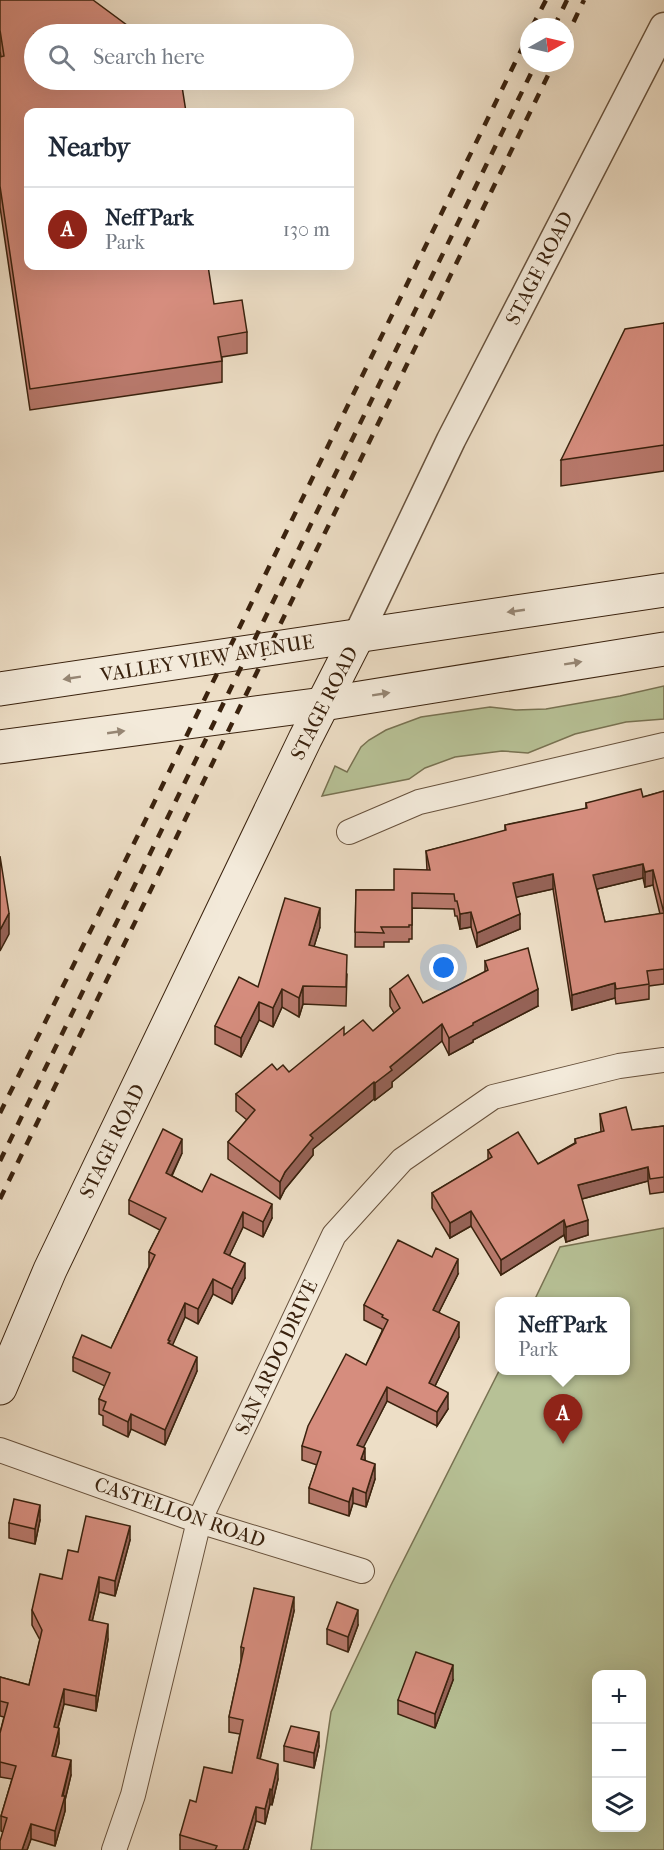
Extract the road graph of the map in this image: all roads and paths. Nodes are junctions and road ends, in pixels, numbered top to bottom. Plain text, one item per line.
1 (664, 27) edge
2 (664, 590) edge
3 (358, 635) junction
4 (664, 649) edge
5 (0, 689) edge
6 (323, 704) junction
7 (664, 745) edge
8 (0, 747) edge
9 (349, 832) dead end
10 (664, 1060) edge
11 (0, 1388) edge
12 (0, 1450) edge
13 (199, 1521) junction
14 (362, 1571) dead end
15 (114, 1850) edge

1 - 3 street, STAGE ROAD
2 -> 3 main road, VALLEY VIEW AVENUE
3 -> 5 main road, VALLEY VIEW AVENUE
3 - 6 main road, STAGE ROAD
6 -> 4 main road
8 -> 6 main road
6 - 11 main road, STAGE ROAD
7 - 9 street
10 - 13 street, SAN ARDO DRIVE
12 - 13 street, CASTELLON ROAD
13 - 14 street, CASTELLON ROAD
13 - 15 street, SAN ARDO DRIVE

